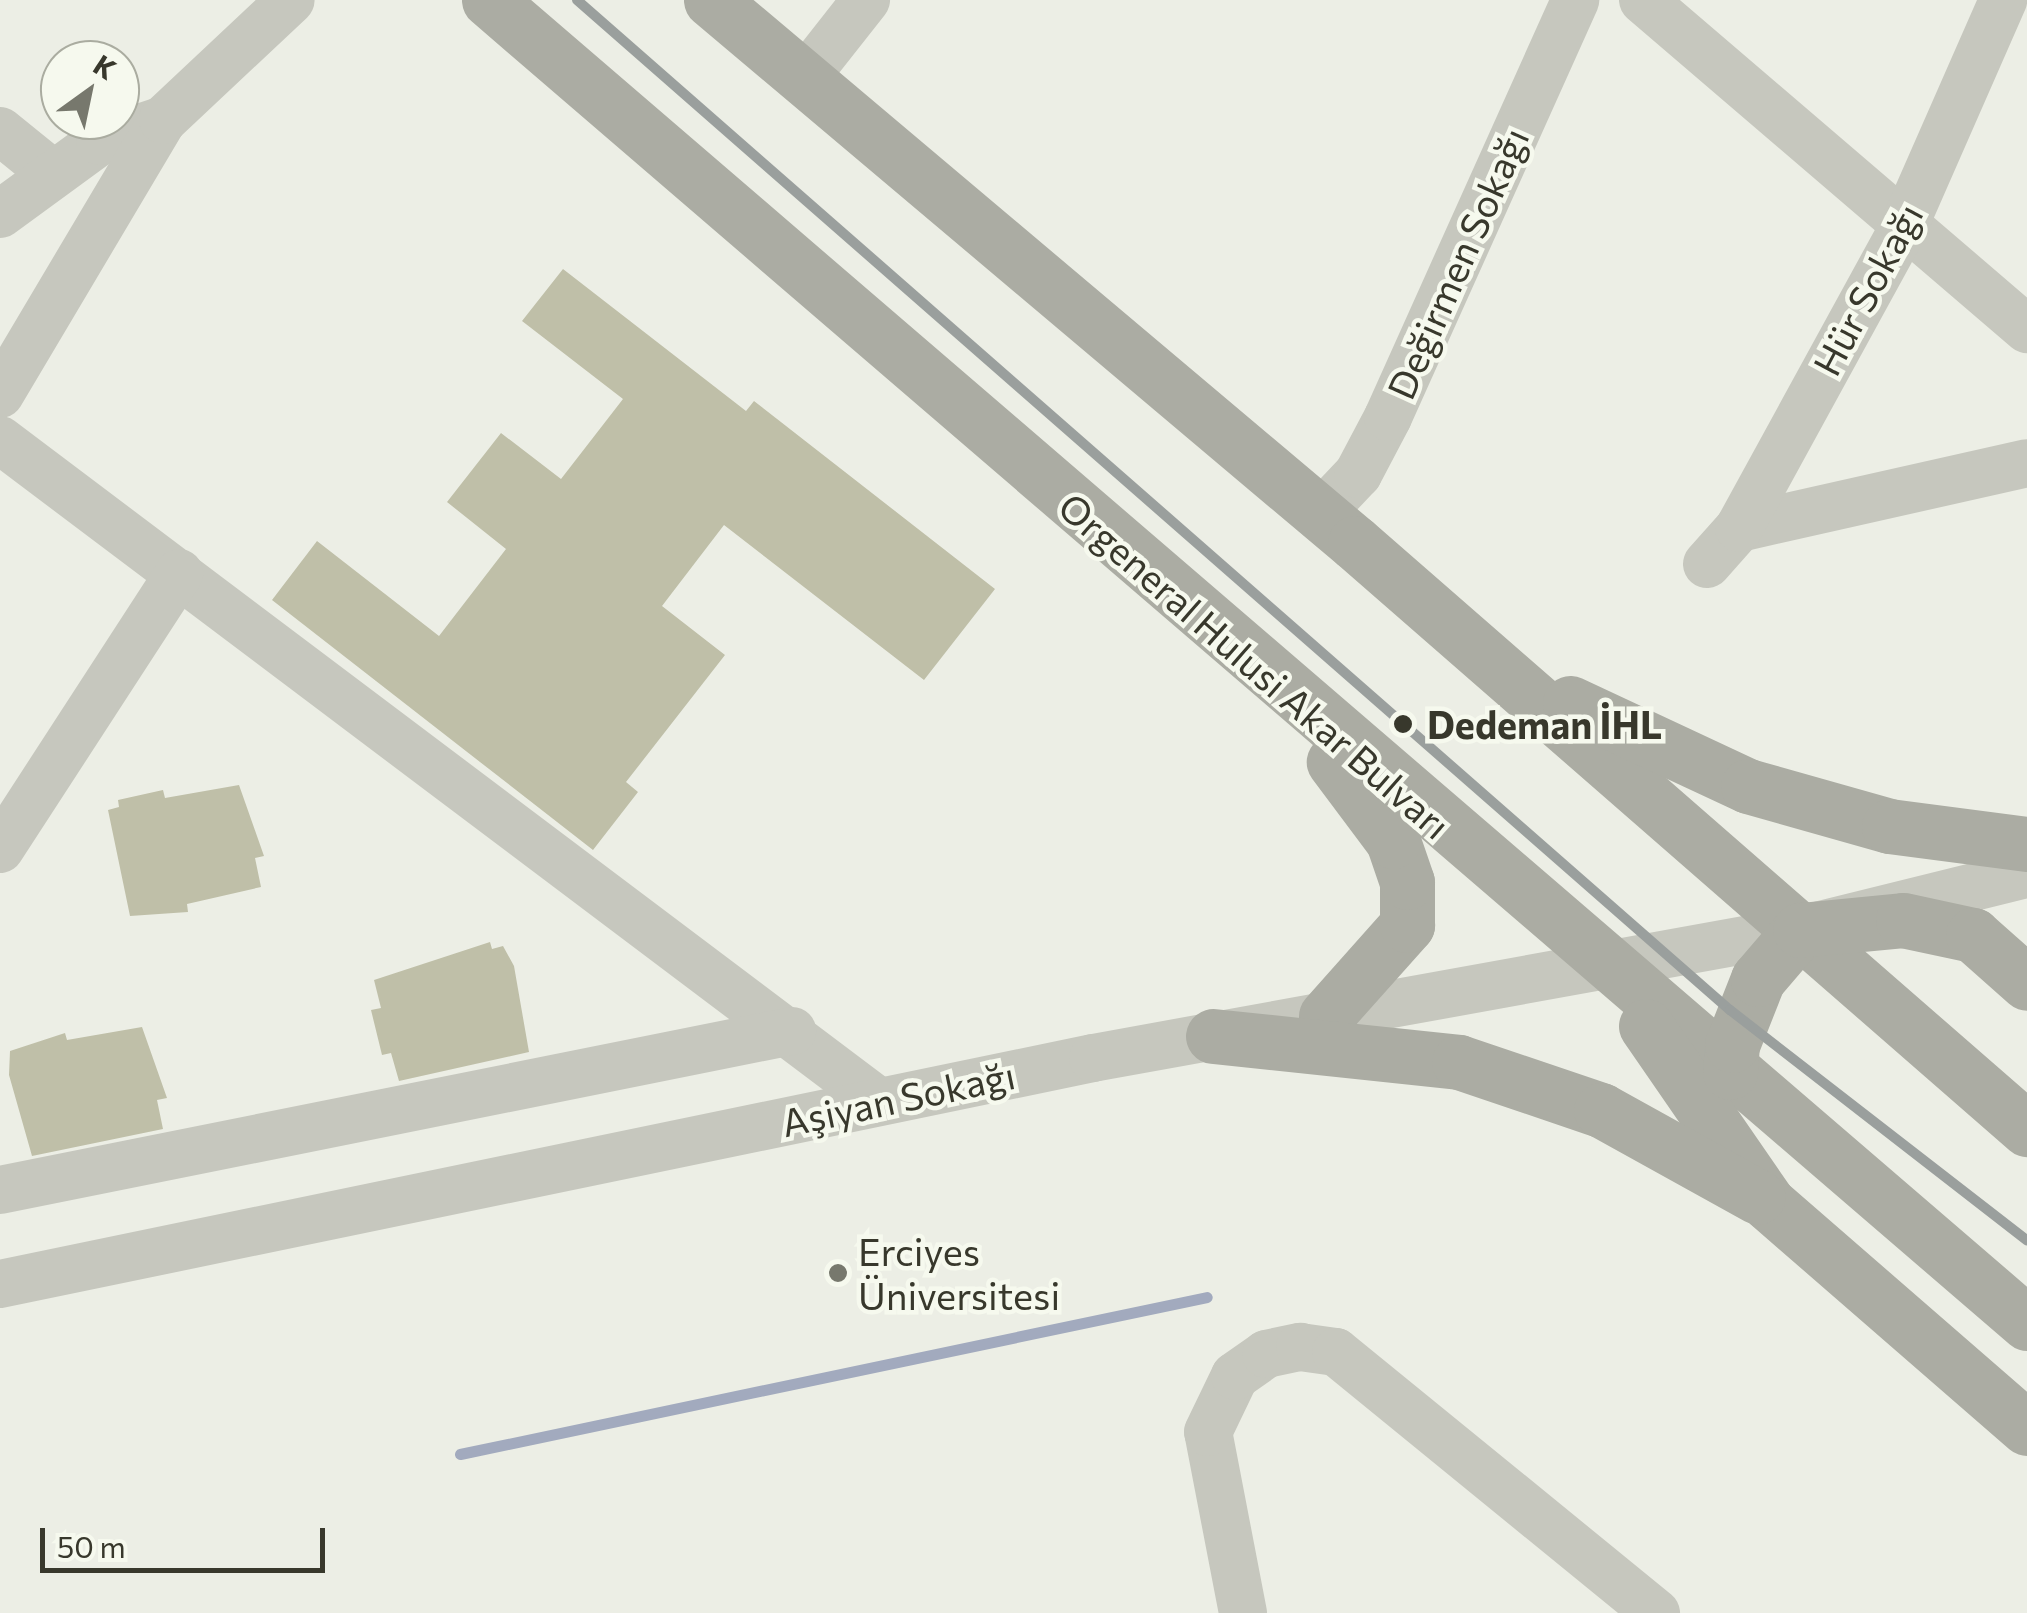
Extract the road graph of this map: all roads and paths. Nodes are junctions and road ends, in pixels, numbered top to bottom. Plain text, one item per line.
1 (290, 0) edge
2 (489, 0) edge
3 (711, 0) edge
4 (866, 0) edge
5 (1575, 0) edge
6 (1643, 0) edge
7 (2002, 0) edge
8 (802, 80) junction
9 (163, 120) junction
10 (0, 131) edge
11 (52, 173) junction
12 (0, 214) edge
13 (1904, 226) junction
14 (2027, 329) edge
15 (0, 394) edge
16 (0, 440) edge
17 (2027, 463) edge
18 (1320, 514) junction
19 (1738, 528) junction
20 (1706, 564) dead end
21 (179, 573) junction
22 (1496, 665) junction
23 (1276, 683) junction
24 (2027, 844) edge
25 (0, 849) edge
26 (2027, 874) edge
27 (1800, 930) junction
28 (1604, 966) junction
29 (2027, 983) edge
30 (1326, 1016) junction
31 (792, 1030) junction
32 (1213, 1036) junction
33 (1730, 1072) junction
34 (879, 1102) junction
35 (2027, 1129) edge
36 (0, 1190) edge
37 (1768, 1203) junction
38 (0, 1284) edge
39 (2027, 1323) edge
40 (2027, 1428) edge
41 (1243, 1613) edge
42 (1656, 1613) edge

1 - 9 street
2 - 23 main road, Orgeneral Hulusi Akar Bulvarı
3 - 8 main road
4 - 8 street
5 - 18 street, Değirmen Sokağı
6 - 13 street
7 - 13 street, Hür Sokağı
8 - 18 main road
9 - 11 street
9 - 15 street
10 - 11 street
11 - 12 street
13 - 14 street
13 - 19 street, Hür Sokağı
16 - 21 street
17 - 19 street
18 - 22 main road
19 - 20 street, Hür Sokağı
21 - 25 street
21 - 31 street
22 - 24 main road
22 - 27 main road
23 - 28 main road, Orgeneral Hulusi Akar Bulvarı
23 - 30 main road
26 - 27 street, Aşiyan Sokağı
27 - 28 street, Aşiyan Sokağı
27 - 29 main road
27 - 33 main road
27 - 35 main road
28 - 30 street, Aşiyan Sokağı
28 - 33 main road, Orgeneral Hulusi Akar Bulvarı
28 - 37 main road
30 - 32 street, Aşiyan Sokağı
31 - 34 street
31 - 36 street
32 - 34 street, Aşiyan Sokağı
32 - 37 main road
33 - 39 main road, Orgeneral Hulusi Akar Bulvarı
34 - 38 street, Aşiyan Sokağı
37 - 40 main road
41 - 42 street

